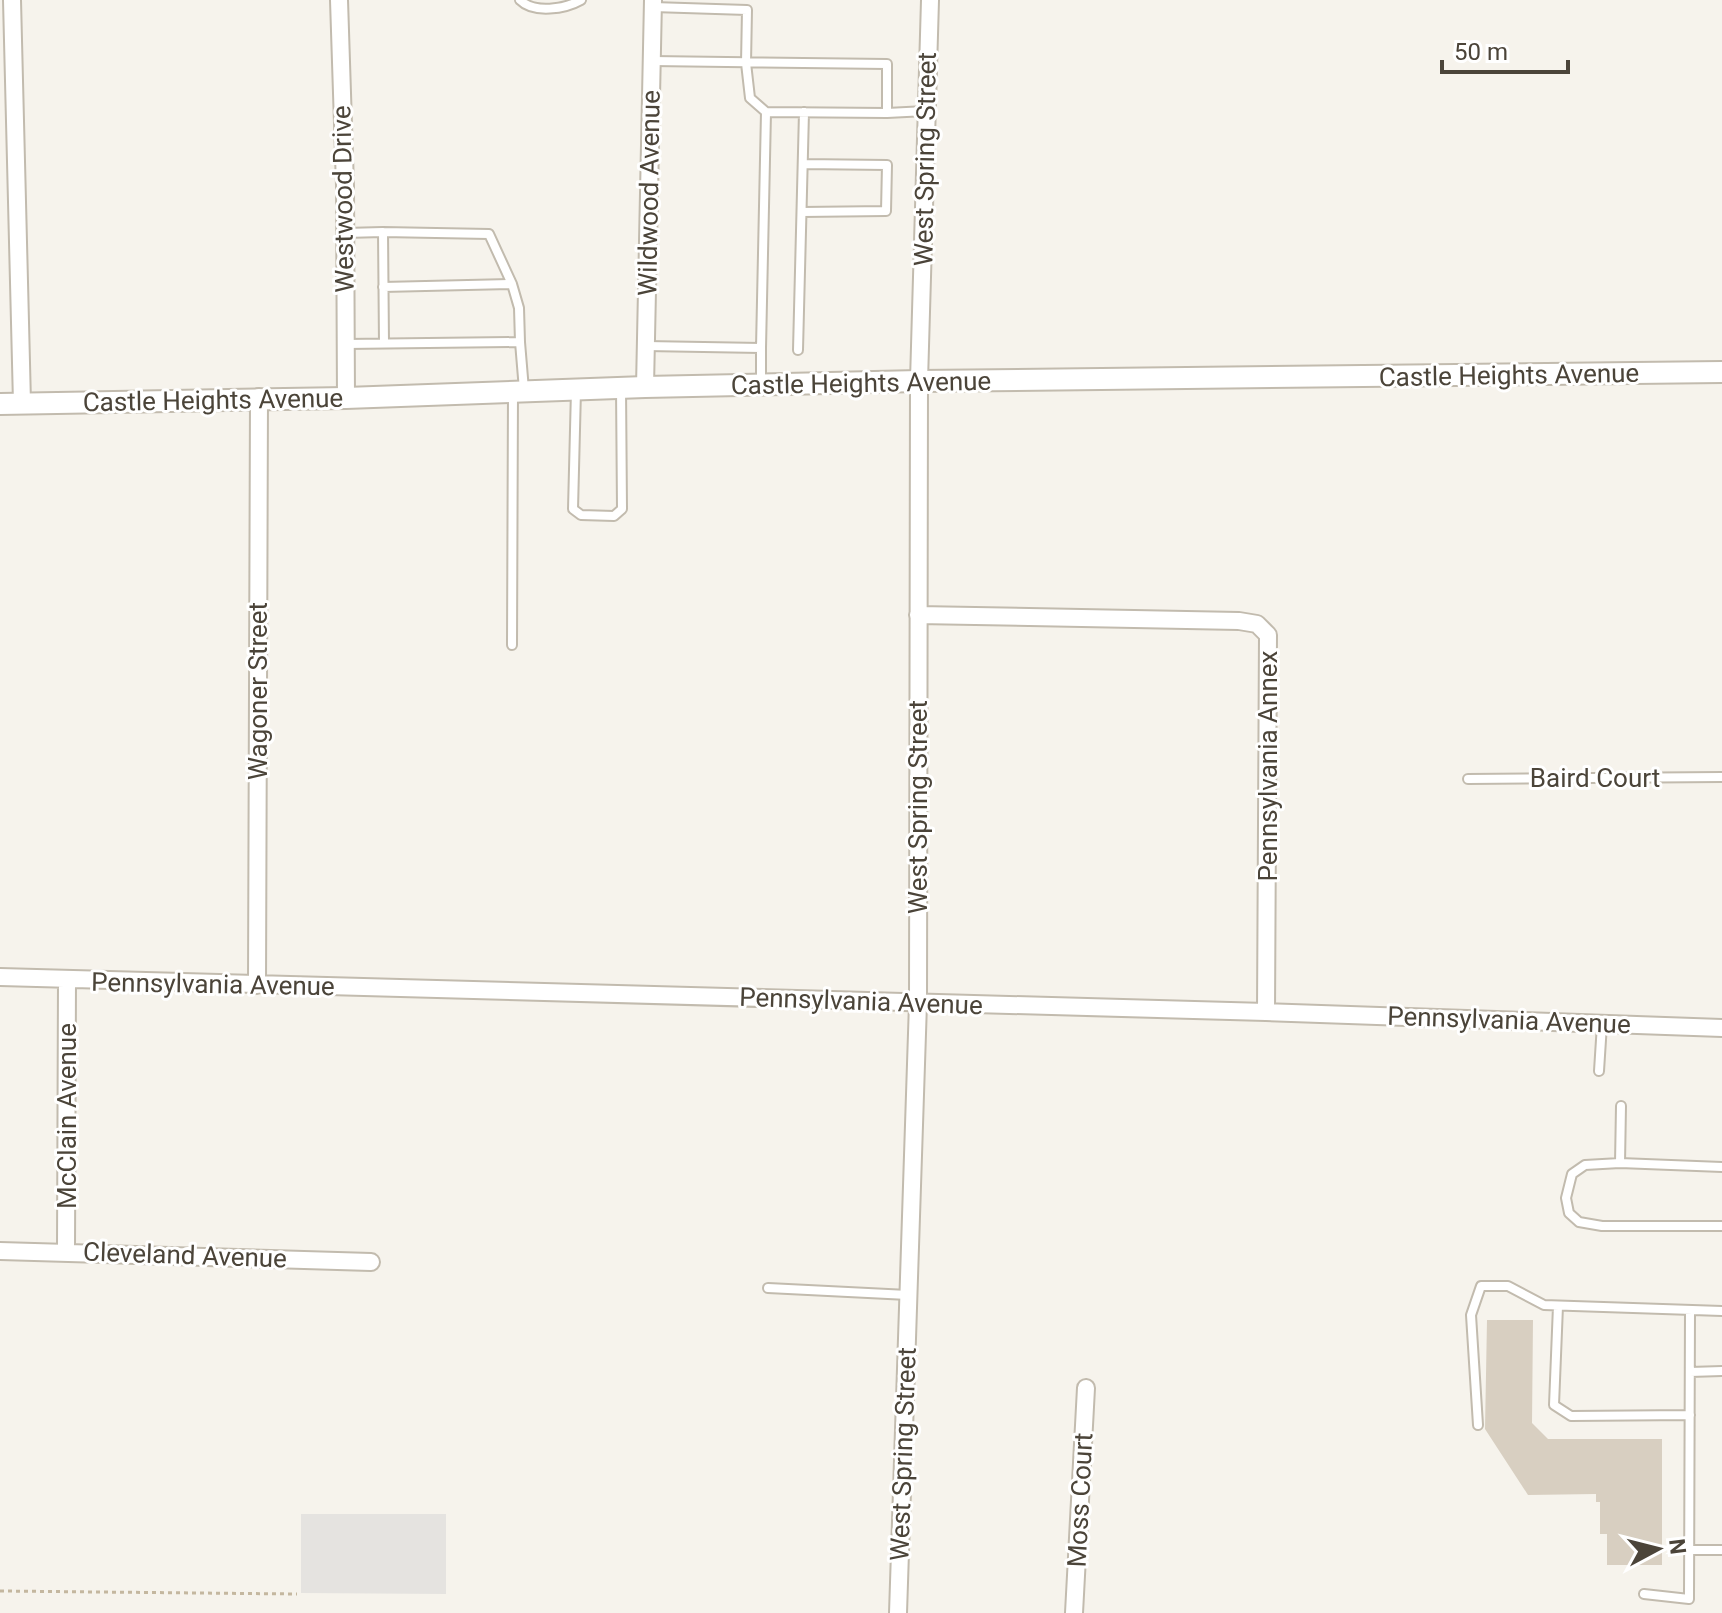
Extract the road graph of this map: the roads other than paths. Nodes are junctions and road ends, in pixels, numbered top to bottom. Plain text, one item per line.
1 (12, 0) edge
2 (339, 0) edge
3 (520, 0) edge
4 (581, 0) edge
5 (930, 0) edge
6 (652, 3) edge
7 (652, 61) junction
8 (746, 63) junction
9 (926, 111) junction
10 (766, 112) junction
11 (804, 112) junction
12 (887, 113) junction
13 (803, 164) junction
14 (802, 212) junction
15 (383, 232) junction
16 (345, 233) junction
17 (512, 284) junction
18 (383, 287) junction
19 (520, 342) junction
20 (384, 343) junction
21 (345, 344) junction
22 (646, 346) junction
23 (761, 348) junction
24 (798, 350) dead end
25 (1722, 372) edge
26 (919, 381) junction
27 (761, 385) junction
28 (621, 387) junction
29 (645, 387) junction
30 (576, 389) junction
31 (518, 391) junction
32 (259, 397) junction
33 (346, 398) junction
34 (22, 403) junction
35 (0, 404) edge
36 (918, 615) junction
37 (512, 645) dead end
38 (1722, 777) edge
39 (1468, 779) dead end
40 (0, 977) edge
41 (67, 980) junction
42 (257, 985) junction
43 (918, 1003) junction
44 (1266, 1012) junction
45 (1602, 1024) junction
46 (1722, 1028) edge
47 (1599, 1071) dead end
48 (1621, 1106) dead end
49 (1620, 1163) junction
50 (1722, 1167) edge
51 (1722, 1226) edge
52 (0, 1251) edge
53 (66, 1251) junction
54 (371, 1262) dead end
55 (768, 1288) dead end
56 (908, 1295) junction
57 (1558, 1306) junction
58 (1690, 1310) junction
59 (1722, 1311) edge
60 (1722, 1371) edge
61 (1690, 1372) junction
62 (1086, 1388) dead end
63 (1690, 1415) junction
64 (1478, 1425) dead end
65 (1690, 1550) junction
66 (1722, 1550) edge
67 (1644, 1594) dead end
68 (898, 1613) edge
69 (1074, 1613) edge

1 - 34 street
2 - 16 street, Westwood Drive
3 - 4 lane
5 - 9 street, West Spring Street
6 - 7 street, Wildwood Avenue
6 - 8 lane
7 - 8 lane
7 - 22 street, Wildwood Avenue
8 - 10 lane
8 - 12 lane
9 - 12 lane
9 - 26 street, West Spring Street
10 - 11 lane
10 - 23 lane
11 - 12 lane
11 - 13 lane
13 - 14 lane
13 - 14 lane
14 - 24 lane
15 - 16 lane
15 - 17 lane
15 - 18 lane
16 - 21 street, Westwood Drive
17 - 18 lane
17 - 19 lane
18 - 20 lane
19 - 20 lane
19 - 31 lane
20 - 21 lane
21 - 33 street, Westwood Drive
22 - 23 lane
22 - 29 street, Wildwood Avenue
23 - 27 lane
25 - 26 street, Castle Heights Avenue
26 - 27 street, Castle Heights Avenue
26 - 36 street, West Spring Street
27 - 29 street, Castle Heights Avenue
28 - 29 street, Castle Heights Avenue
28 - 30 street, Castle Heights Avenue
28 - 30 lane
30 - 31 street, Castle Heights Avenue
31 - 33 street, Castle Heights Avenue
31 - 37 lane
32 - 33 street, Castle Heights Avenue
32 - 34 street, Castle Heights Avenue
32 - 42 street, Wagoner Street
34 - 35 street, Castle Heights Avenue
36 - 43 street, West Spring Street
36 - 44 street, Pennsylvania Annex
38 - 39 lane, Baird Court
40 - 41 street, Pennsylvania Avenue
41 - 42 street, Pennsylvania Avenue
41 - 53 street, McClain Avenue
42 - 43 street, Pennsylvania Avenue
43 - 44 street, Pennsylvania Avenue
43 - 56 street, West Spring Street
44 - 45 street, Pennsylvania Avenue
45 - 46 street, Pennsylvania Avenue
45 - 47 lane
48 - 49 lane
49 - 50 lane
49 - 51 lane
52 - 53 street, Cleveland Avenue
53 - 54 street, Cleveland Avenue
55 - 56 lane
56 - 68 street, West Spring Street
57 - 58 lane
57 - 63 lane
57 - 64 lane
58 - 59 lane
58 - 61 lane
60 - 61 lane
61 - 63 lane
62 - 69 street, Moss Court
63 - 65 lane
65 - 66 lane
65 - 67 lane

